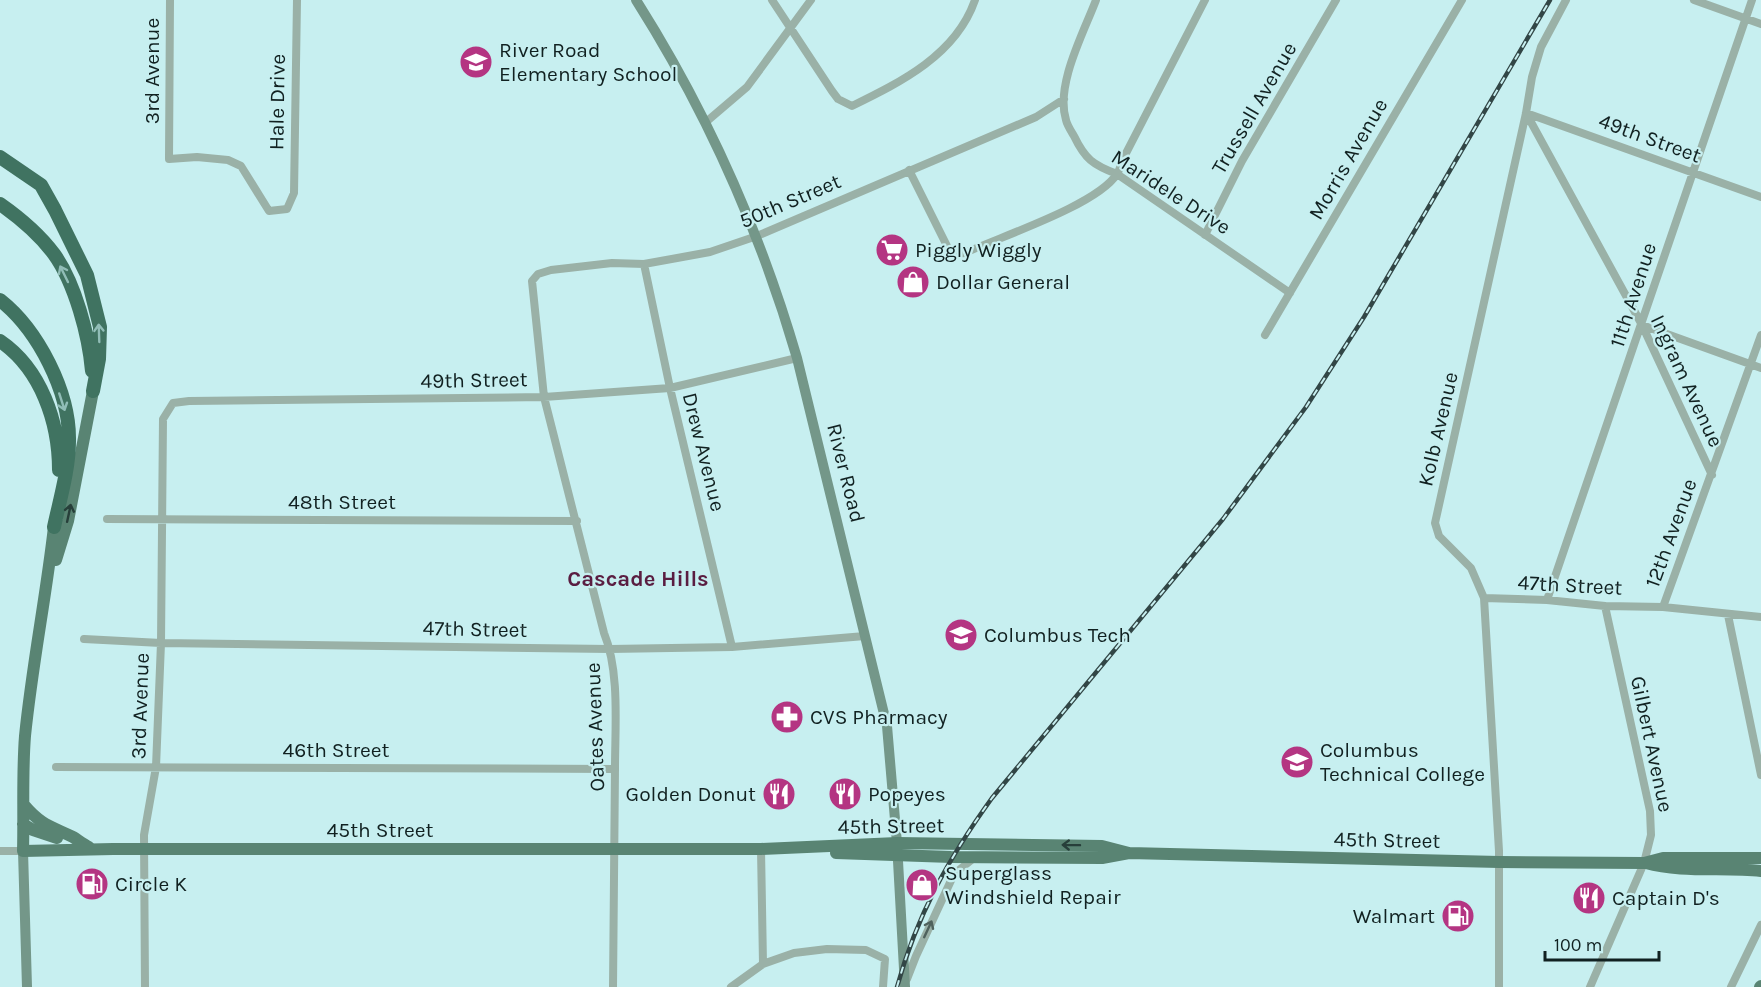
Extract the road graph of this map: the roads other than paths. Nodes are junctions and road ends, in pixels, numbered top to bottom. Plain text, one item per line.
1 (170, 0) edge
2 (297, 0) edge
3 (636, 0) edge
4 (772, 0) edge
5 (811, 0) edge
6 (975, 0) edge
7 (1096, 0) edge
8 (1205, 0) edge
9 (1336, 0) edge
10 (1462, 0) edge
11 (1566, 0) edge
12 (1694, 0) edge
13 (1752, 0) edge
14 (1746, 19) junction
15 (1761, 24) edge
16 (791, 29) junction
17 (1064, 99) junction
18 (1526, 113) junction
19 (706, 122) junction
20 (0, 157) edge
21 (909, 170) junction
22 (1692, 171) junction
23 (1117, 174) junction
24 (1761, 197) edge
25 (0, 204) edge
26 (290, 204) joint
27 (1205, 235) junction
28 (757, 236) junction
29 (644, 264) junction
30 (1290, 293) junction
31 (533, 296) joint
32 (0, 300) edge
33 (1642, 325) junction
34 (1265, 335) dead end
35 (1761, 335) edge
36 (0, 340) edge
37 (797, 358) junction
38 (1750, 364) junction
39 (1761, 368) edge
40 (670, 388) junction
41 (93, 391) junction
42 (544, 398) junction
43 (163, 426) joint
44 (1712, 475) junction
45 (107, 519) dead end
46 (161, 519) junction
47 (577, 521) junction
48 (54, 526) junction
49 (47, 590) junction
50 (1484, 598) junction
51 (1547, 600) junction
52 (1605, 606) junction
53 (1663, 607) junction
54 (1728, 615) junction
55 (1761, 617) edge
56 (865, 636) junction
57 (84, 639) dead end
58 (161, 643) junction
59 (732, 647) junction
60 (610, 649) junction
61 (56, 767) dead end
62 (156, 767) junction
63 (615, 769) junction
64 (1761, 775) edge
65 (24, 805) junction
66 (24, 824) junction
67 (78, 842) junction
68 (92, 849) junction
69 (615, 849) junction
70 (761, 849) junction
71 (897, 849) junction
72 (144, 850) junction
73 (0, 851) edge
74 (23, 851) junction
75 (1128, 853) junction
76 (974, 857) junction
77 (1760, 857) edge
78 (1499, 862) junction
79 (1644, 862) junction
80 (1735, 868) junction
81 (1761, 872) edge
82 (1761, 879) edge
83 (1761, 925) edge
84 (763, 964) junction
85 (905, 985) edge
86 (27, 987) edge
87 (145, 987) edge
88 (613, 987) edge
89 (731, 987) edge
90 (883, 987) edge
91 (1499, 987) edge
92 (1590, 987) edge
93 (1731, 987) edge

1 - 26 street, 3rd Avenue
2 - 26 street, Hale Drive
3 - 19 main road, River Road
4 - 16 street
5 - 16 street
6 - 16 street
7 - 17 street
8 - 23 street
9 - 27 street, Trussell Avenue
10 - 30 street, Morris Avenue
11 - 18 street, Kolb Avenue
12 - 14 street
13 - 14 street, 11th Avenue
14 - 15 street
14 - 22 street, 11th Avenue
16 - 19 street
17 - 21 street, 50th Street
17 - 23 street, Maridele Drive
18 - 22 street, 49th Street
18 - 33 street, Ingram Avenue
18 - 50 street, Kolb Avenue
19 - 28 main road, River Road
41 -> 20 highway
21 - 23 street
21 - 28 street, 50th Street
22 - 24 street, 49th Street
22 - 33 street, 11th Avenue
23 - 27 street, Maridele Drive
41 -> 25 highway
27 - 30 street, Maridele Drive
28 - 29 street, 50th Street
28 - 37 main road, River Road
29 - 31 street, 50th Street
29 - 40 street, Drew Avenue
30 - 34 street, Morris Avenue
31 - 42 street, Oates Avenue
32 -> 48 highway
33 - 38 street
33 - 44 street, Ingram Avenue
33 - 51 street, 11th Avenue
35 - 38 street, 12th Avenue
36 - 48 highway
37 - 40 street, 49th Street
37 - 56 main road, River Road
38 - 39 street
38 - 44 street, 12th Avenue
40 - 42 street, 49th Street
40 - 59 street, Drew Avenue
49 -> 41 main road
42 - 43 street, 49th Street
42 - 47 street, Oates Avenue
43 - 46 street, 3rd Avenue
44 - 53 street, 12th Avenue
45 - 46 street, 48th Street
46 - 47 street, 48th Street
46 - 58 street, 3rd Avenue
47 - 60 street, Oates Avenue
48 - 49 main road
49 - 65 main road
50 - 51 street, 47th Street
50 - 78 street, Kolb Avenue
51 - 52 street, 47th Street
52 - 53 street, 47th Street
52 - 79 street, Gilbert Avenue
53 - 54 street, 47th Street
54 - 55 street, 47th Street
54 - 64 street
56 - 59 street, 47th Street
56 - 71 main road, River Road
57 - 58 street, 47th Street
58 - 60 street, 47th Street
58 - 62 street, 3rd Avenue
59 - 60 street, 47th Street
60 - 63 street, Oates Avenue
61 - 62 street, 46th Street
62 - 63 street, 46th Street
62 - 72 street, 3rd Avenue
63 - 69 street, Oates Avenue
65 - 66 main road
65 - 67 main road
66 - 67 main road
66 - 74 main road
67 - 68 main road
68 - 72 main road, 45th Street
68 - 74 main road, 45th Street
69 - 70 main road, 45th Street
69 - 72 main road, 45th Street
69 - 88 street, Oates Avenue
70 - 71 main road, 45th Street
70 - 84 street
75 -> 71 main road, 45th Street
71 - 76 main road, 45th Street
71 - 85 main road, River Road
72 - 87 street, 3rd Avenue
73 - 74 street, 45th Street
74 - 86 main road
75 - 76 main road, 45th Street
75 - 78 main road, 45th Street
85 -> 76 street
77 - 79 main road, 45th Street
78 - 79 main road, 45th Street
78 - 91 street, Kolb Avenue
79 - 80 main road, 45th Street
79 - 92 street, Gilbert Avenue
80 - 81 main road, 45th Street
80 - 82 main road
83 - 93 street
84 - 89 street
84 - 90 street

